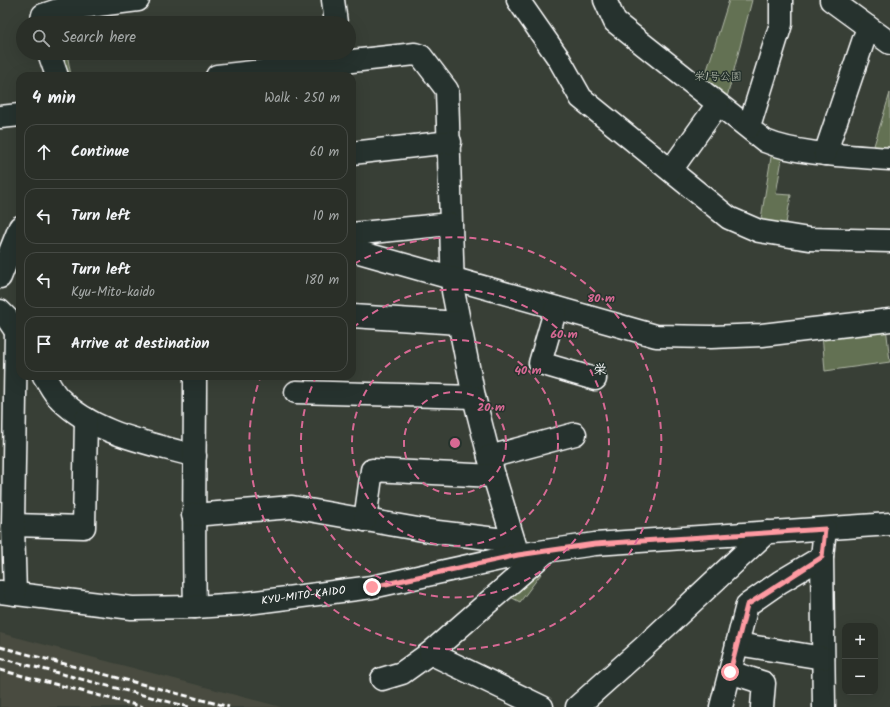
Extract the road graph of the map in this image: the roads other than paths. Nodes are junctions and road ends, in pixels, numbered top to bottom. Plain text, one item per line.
1 (138, 0) edge
2 (333, 0) edge
3 (605, 0) edge
4 (831, 0) edge
5 (776, 1) edge
6 (525, 3) edge
7 (43, 16) edge
8 (335, 16) edge
9 (868, 27) junction
10 (890, 42) edge
11 (356, 56) edge
12 (51, 60) edge
13 (321, 60) edge
14 (56, 72) edge
15 (243, 72) edge
16 (718, 104) junction
17 (16, 115) edge
18 (0, 116) edge
19 (748, 127) junction
20 (450, 142) junction
21 (356, 153) edge
22 (825, 154) junction
23 (890, 159) edge
24 (671, 170) junction
25 (450, 224) junction
26 (356, 234) edge
27 (16, 237) edge
28 (890, 242) edge
29 (356, 251) edge
30 (0, 277) edge
31 (453, 277) junction
32 (556, 308) junction
33 (356, 316) edge
34 (890, 320) edge
35 (13, 323) edge
36 (458, 323) junction
37 (595, 379) dead end
38 (47, 380) edge
39 (195, 380) edge
40 (296, 392) dead end
41 (474, 397) junction
42 (86, 419) junction
43 (575, 434) dead end
44 (195, 456) junction
45 (491, 466) junction
46 (193, 515) junction
47 (365, 520) junction
48 (890, 524) edge
49 (13, 525) junction
50 (825, 529) junction
51 (767, 532) junction
52 (516, 548) junction
53 (547, 551) junction
54 (822, 557) junction
55 (7, 593) edge
56 (195, 607) junction
57 (737, 644) junction
58 (430, 653) junction
59 (823, 658) junction
60 (730, 672) junction
61 (382, 679) dead end
62 (542, 707) edge
63 (577, 707) edge
64 (721, 707) edge
65 (762, 707) edge
66 (824, 707) edge

1 - 7 street
2 - 8 street
3 - 16 street
4 - 9 street
5 - 19 street
6 - 24 street
9 - 10 street
9 - 22 street
11 - 20 street
12 - 14 street
13 - 15 street
16 - 19 street
16 - 24 street
17 - 18 street
19 - 22 street
20 - 21 street
20 - 25 street
22 - 23 street
24 - 28 street
25 - 26 street
25 - 31 street
27 - 30 street
29 - 31 street
31 - 32 street
31 - 36 street
32 - 34 street
32 - 37 street
33 - 36 street
35 - 49 street
36 - 41 street
38 - 42 street
39 - 44 street
40 - 41 street
41 - 45 street
42 - 44 street
42 - 49 street
43 - 45 street
44 - 46 street
45 - 47 street
45 - 52 street
46 - 47 street
46 - 56 street
47 - 52 street
48 - 50 street, KYU-MITO-KAIDO
49 - 55 street
50 - 51 street, KYU-MITO-KAIDO
50 - 54 street
51 - 53 street, KYU-MITO-KAIDO
51 - 63 street
52 - 53 street, KYU-MITO-KAIDO
52 - 56 street, KYU-MITO-KAIDO
53 - 58 street
54 - 57 street
54 - 59 street
55 - 56 street, KYU-MITO-KAIDO
57 - 59 street
57 - 60 street
58 - 61 street
58 - 62 street
59 - 66 street
60 - 64 street
60 - 65 street

